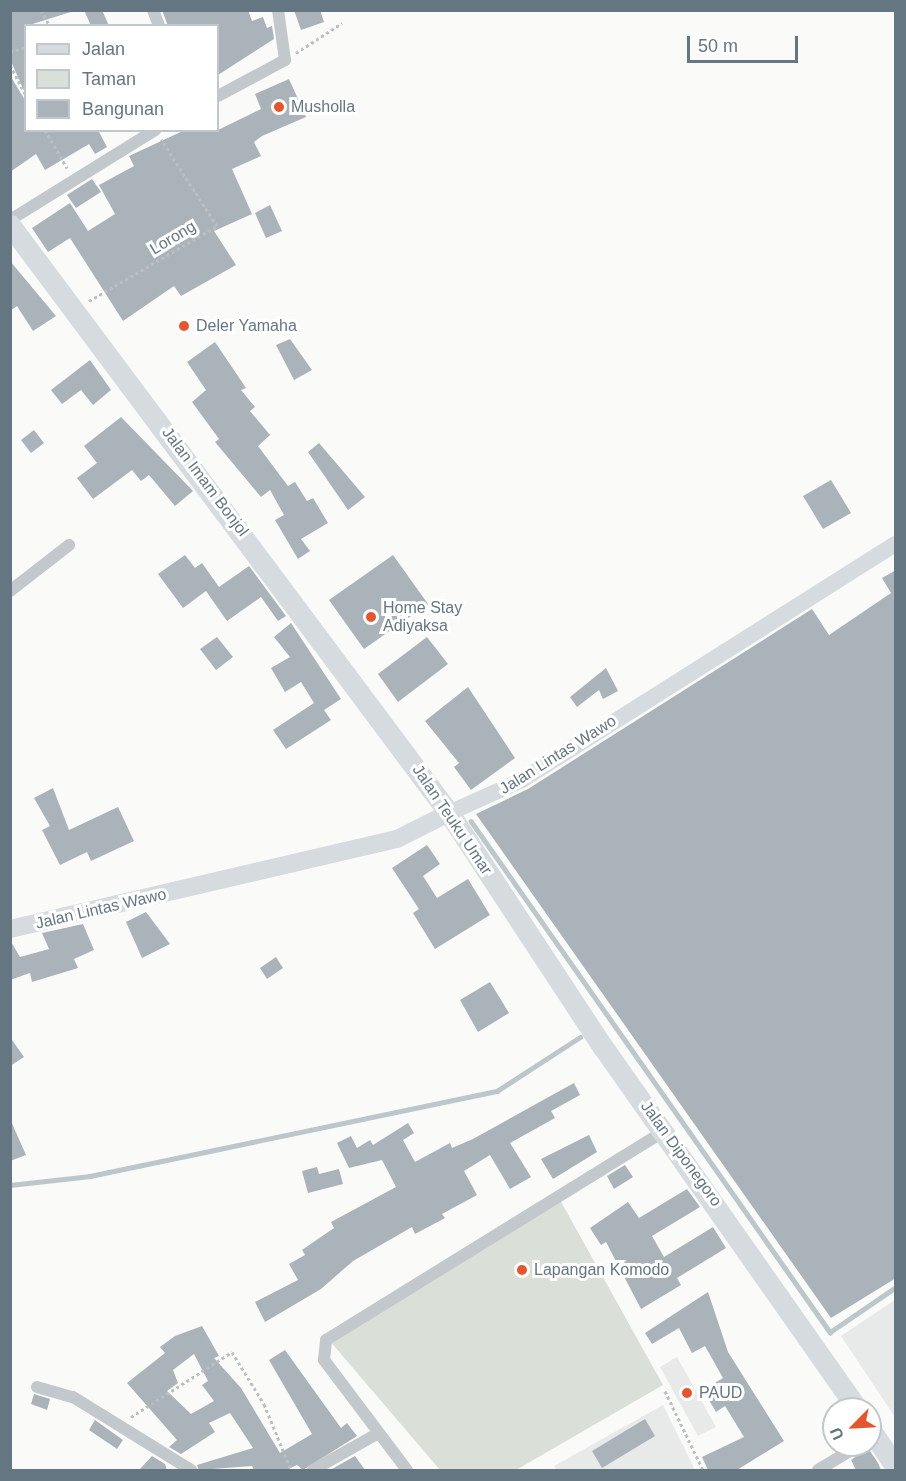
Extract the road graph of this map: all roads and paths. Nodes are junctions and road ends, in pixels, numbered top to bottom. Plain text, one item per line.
1 (41, 10) edge
2 (278, 10) edge
3 (342, 22) dead end
4 (49, 24) edge
5 (285, 60) junction
6 (10, 65) edge
7 (24, 90) edge
8 (219, 95) edge
9 (46, 132) edge
10 (152, 132) edge
11 (156, 132) edge
12 (74, 180) junction
13 (10, 220) edge
14 (10, 225) edge
15 (75, 310) junction
16 (896, 544) edge
17 (69, 545) dead end
18 (10, 591) edge
19 (398, 741) joint
20 (449, 813) junction
21 (505, 898) joint
22 (10, 929) edge
23 (664, 1131) junction
24 (37, 1387) dead end
25 (665, 1391) dead end
26 (848, 1397) edge
27 (116, 1426) junction
28 (375, 1435) junction
29 (882, 1451) edge
30 (838, 1457) edge
31 (896, 1467) edge
32 (191, 1470) edge
33 (291, 1470) edge
34 (313, 1470) edge
35 (406, 1470) edge
36 (703, 1470) edge
37 (818, 1470) edge

1 - 4 path
2 - 5 street
3 - 5 path
5 - 8 street
6 - 7 path
9 - 12 path
10 - 12 street
11 - 15 path, Lorong
12 - 13 street
14 - 15 highway, Jalan Imam Bonjol
15 - 19 highway, Jalan Imam Bonjol
16 - 20 street, Jalan Lintas Wawo
17 - 18 street
19 - 20 highway, Jalan Teuku Umar
20 - 21 highway, Jalan Teuku Umar
20 - 22 main road, Jalan Lintas Wawo
21 - 23 highway, Jalan Diponegoro
23 - 26 highway, Jalan Diponegoro
23 - 28 street
24 - 27 street
25 - 36 path
27 - 32 street
27 - 33 path
28 - 34 street
28 - 35 street
29 - 31 highway
30 - 37 street

